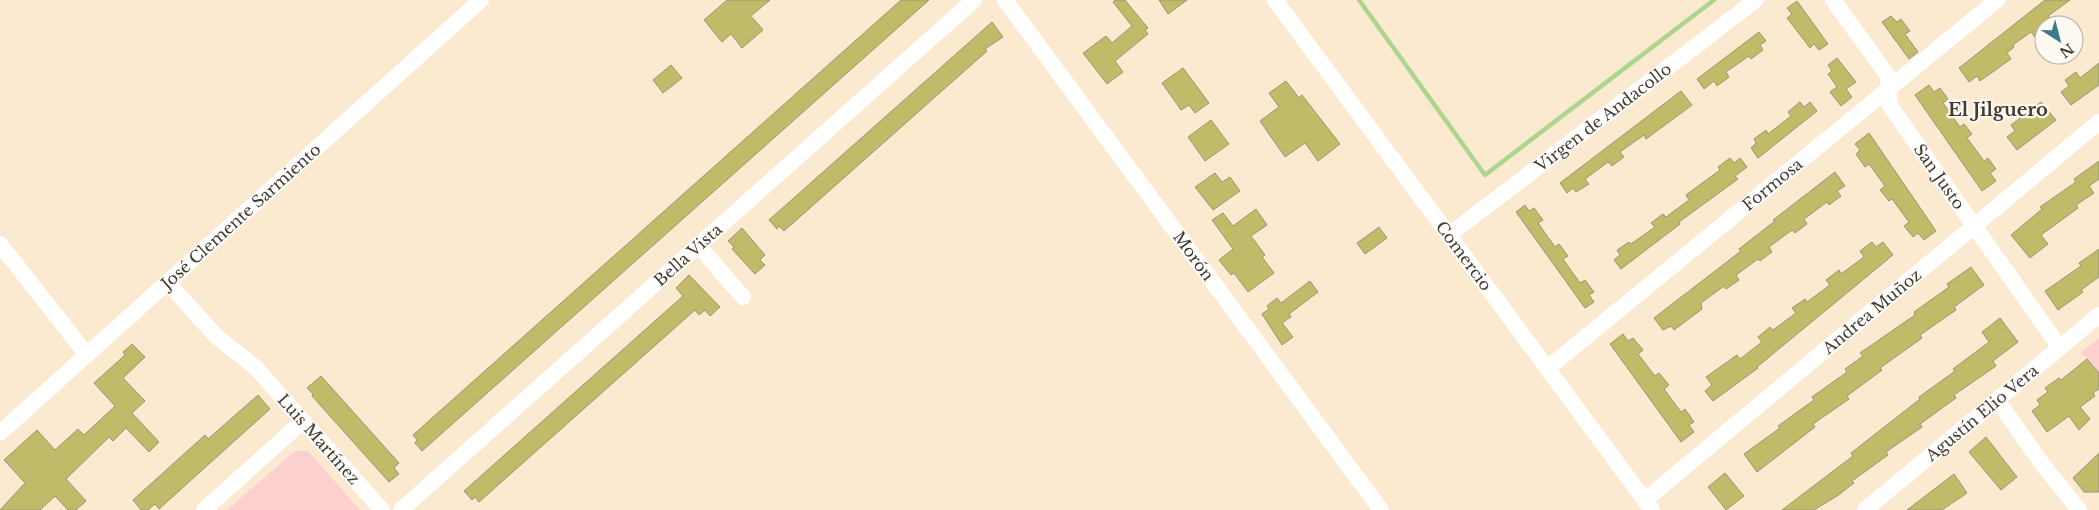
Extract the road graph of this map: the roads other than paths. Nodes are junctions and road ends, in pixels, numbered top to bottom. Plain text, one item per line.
1 (481, 0) edge
2 (974, 0) edge
3 (1005, 0) edge
4 (1275, 0) edge
5 (1756, 0) edge
6 (1833, 0) edge
7 (1997, 0) edge
8 (1888, 89) junction
9 (2099, 122) edge
10 (1973, 227) junction
11 (1449, 235) junction
12 (0, 244) edge
13 (698, 246) junction
14 (168, 282) junction
15 (743, 298) dead end
16 (2099, 315) edge
17 (2060, 348) junction
18 (86, 355) junction
19 (1548, 368) junction
20 (1997, 400) junction
21 (303, 421) junction
22 (0, 433) edge
23 (1649, 505) edge
24 (204, 510) edge
25 (382, 510) edge
26 (401, 510) edge
27 (1381, 510) edge
28 (1865, 510) edge
29 (2079, 510) edge

1 - 14 street, José Clemente Sarmiento
2 - 13 street, Bella Vista
3 - 27 street, Morón
4 - 11 street, Comercio
5 - 11 street, Virgen de Andacollo
6 - 8 street, San Justo
7 - 8 street, Formosa
8 - 10 street, San Justo
8 - 19 street, Formosa
9 - 10 street, Andrea Muñoz
10 - 17 street, San Justo
10 - 23 street, Andrea Muñoz
11 - 19 street, Comercio
12 - 18 street
13 - 15 street
13 - 26 street, Bella Vista
14 - 18 street, José Clemente Sarmiento
14 - 21 street, Luis Martínez
16 - 17 street, Agustín Elio Vera
17 - 20 street, Agustín Elio Vera
18 - 22 street, José Clemente Sarmiento
19 - 23 street, Comercio
20 - 28 street, Agustín Elio Vera
20 - 29 street
21 - 24 street
21 - 25 street, Luis Martínez

